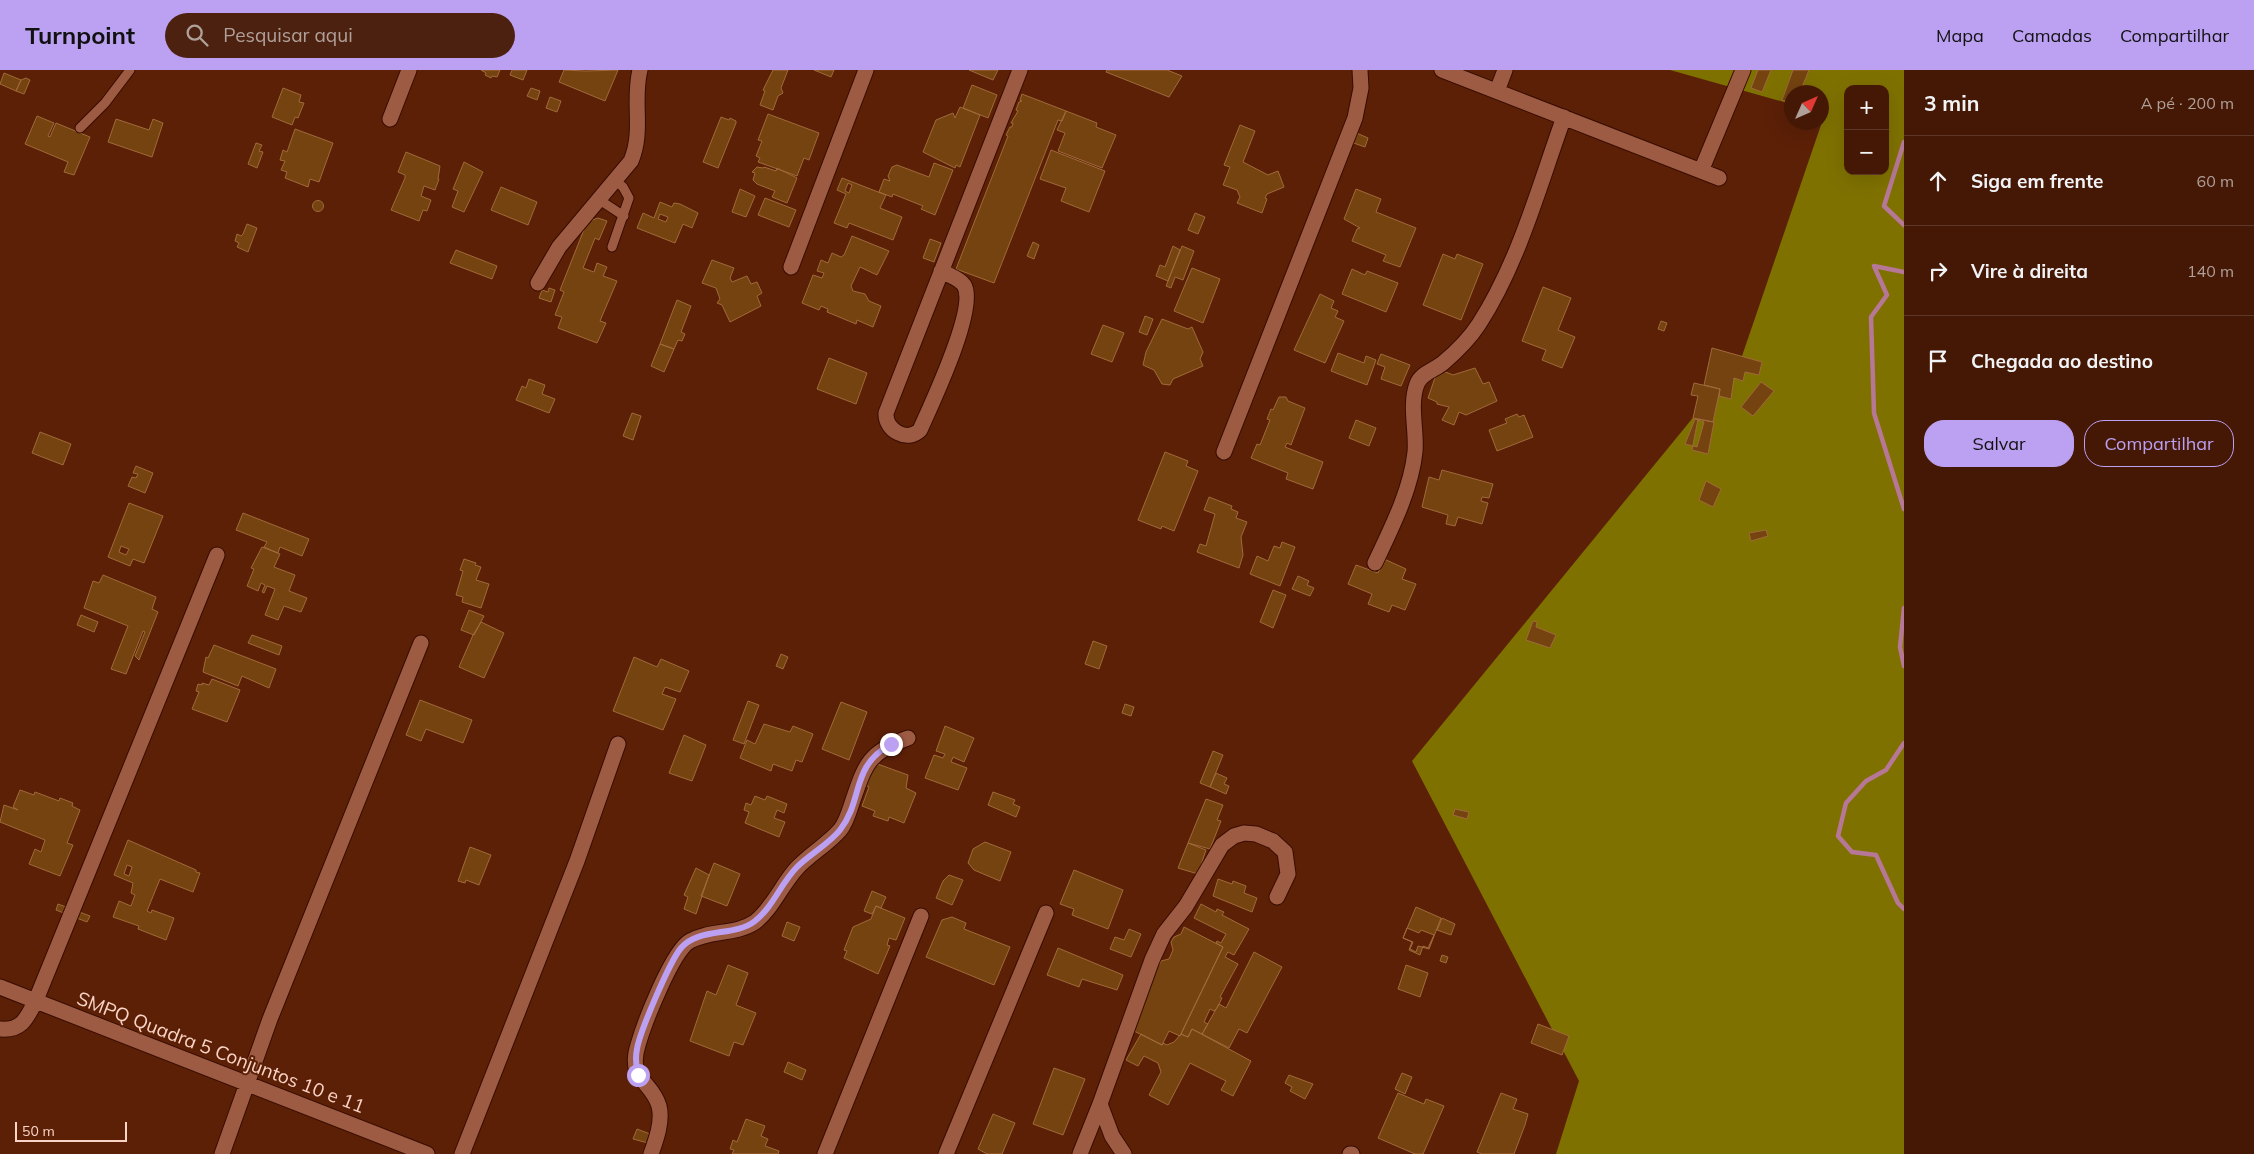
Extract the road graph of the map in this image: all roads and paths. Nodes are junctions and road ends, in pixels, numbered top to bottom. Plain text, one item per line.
1 (130, 70) edge
2 (408, 70) edge
3 (640, 70) edge
4 (866, 70) edge
5 (1020, 70) edge
6 (1360, 70) edge
7 (1442, 70) edge
8 (1505, 70) edge
9 (1742, 70) edge
10 (1497, 91) junction
11 (1564, 117) junction
12 (390, 118) dead end
13 (80, 128) dead end
14 (1701, 171) junction
15 (1719, 178) dead end
16 (616, 181) junction
17 (598, 199) junction
18 (624, 216) junction
19 (612, 247) dead end
20 (791, 267) dead end
21 (941, 271) junction
22 (538, 283) dead end
23 (1224, 452) dead end
24 (217, 555) dead end
25 (1375, 563) dead end
26 (422, 642) dead end
27 (908, 738) dead end
28 (618, 744) dead end
29 (1277, 897) dead end
30 (1046, 913) dead end
31 (921, 916) dead end
32 (0, 987) edge
33 (36, 1000) junction
34 (0, 1029) edge
35 (246, 1084) junction
36 (1100, 1104) junction
37 (222, 1154) edge
38 (427, 1154) edge
39 (462, 1154) edge
40 (651, 1154) edge
41 (825, 1154) edge
42 (946, 1154) edge
43 (1080, 1154) edge
44 (1124, 1154) edge

1 - 13 lane
2 - 12 street
3 - 16 street
4 - 20 street
5 - 21 street
6 - 23 street
7 - 10 street
8 - 10 street
9 - 14 street
10 - 11 street
11 - 14 street
11 - 25 street
14 - 15 street
16 - 17 street
16 - 18 lane
17 - 18 lane
17 - 22 street
18 - 19 lane
21 - 21 street
24 - 33 street
26 - 35 street
27 - 40 street
28 - 39 street
29 - 36 street
30 - 42 street
31 - 41 street
32 - 33 street, SMPQ Quadra 5 Conjuntos 10 e 11
33 - 34 street
33 - 35 street, SMPQ Quadra 5 Conjuntos 10 e 11
35 - 37 street
35 - 38 street, SMPQ Quadra 5 Conjuntos 10 e 11
36 - 43 street
36 - 44 street

